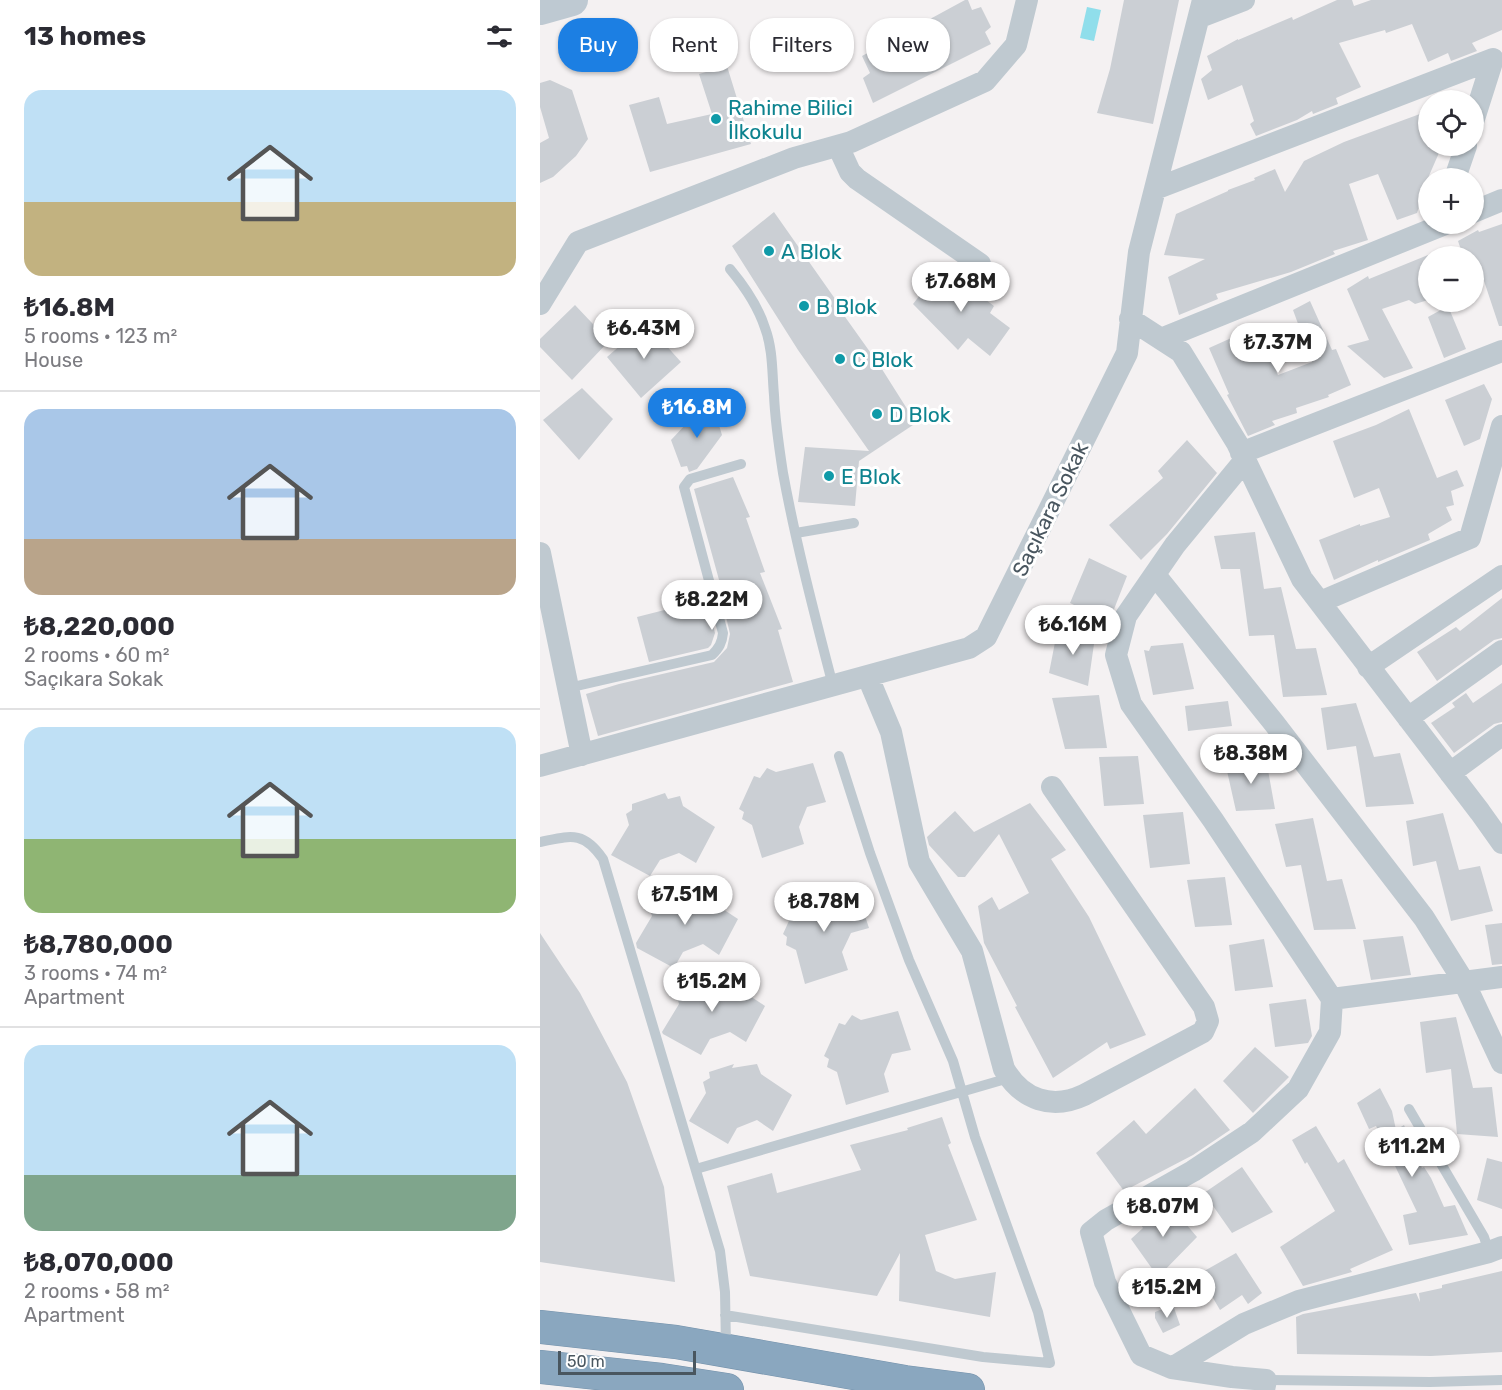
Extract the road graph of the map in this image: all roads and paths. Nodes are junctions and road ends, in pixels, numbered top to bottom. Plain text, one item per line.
1 (572, 0) edge
2 (1027, 0) edge
3 (1244, 0) edge
4 (1201, 8) edge
5 (540, 9) edge
6 (1497, 54) edge
7 (1484, 91) edge
8 (838, 146) junction
9 (1155, 189) junction
10 (1502, 200) edge
11 (1484, 207) edge
12 (1418, 234) edge
13 (980, 264) dead end
14 (730, 269) dead end
15 (540, 304) edge
16 (1130, 319) junction
17 (1161, 339) junction
18 (1502, 351) edge
19 (1502, 426) edge
20 (1243, 456) junction
21 (741, 464) dead end
22 (854, 523) dead end
23 (796, 533) junction
24 (540, 553) edge
25 (1155, 575) junction
26 (1502, 576) edge
27 (1320, 602) junction
28 (1502, 651) edge
29 (1368, 667) junction
30 (868, 677) junction
31 (834, 686) junction
32 (568, 688) junction
33 (1408, 718) junction
34 (1502, 735) edge
35 (582, 755) junction
36 (839, 756) dead end
37 (540, 766) edge
38 (1450, 773) junction
39 (1052, 787) dead end
40 (1498, 830) edge
41 (540, 842) edge
42 (1502, 977) edge
43 (1464, 982) junction
44 (1332, 999) junction
45 (1502, 1063) edge
46 (1009, 1078) junction
47 (961, 1091) junction
48 (1409, 1109) dead end
49 (696, 1169) junction
50 (1496, 1249) edge
51 (725, 1315) junction
52 (540, 1327) edge
53 (726, 1351) junction
54 (540, 1367) edge
55 (1172, 1368) junction
56 (1502, 1380) edge
57 (1265, 1385) edge
58 (727, 1390) edge
59 (968, 1390) edge

1 - 5 main road
2 - 8 street
3 - 4 street
4 - 9 street, Saçıkara Sokak
6 - 7 street
6 - 9 street
8 - 13 street
8 - 15 street
9 - 16 street, Saçıkara Sokak
10 - 11 street
12 - 17 street
14 - 23 lane
16 - 17 street
16 - 30 street, Saçıkara Sokak
17 - 20 street
18 - 20 street
19 - 27 street
20 - 25 street
20 - 27 street
21 - 32 lane
22 - 23 lane
23 - 31 lane
24 - 32 street
25 - 43 street
25 - 44 street
26 - 29 street
27 - 29 street
28 - 33 street
29 - 33 street
30 - 31 street, Saçıkara Sokak
30 - 46 street
31 - 35 street, Saçıkara Sokak
32 - 35 street
33 - 38 street
34 - 38 street
35 - 37 street, Saçıkara Sokak
36 - 47 lane
38 - 40 street
39 - 46 street
41 - 49 lane
42 - 43 street
43 - 44 street
43 - 45 street
44 - 55 street
46 - 47 lane
47 - 49 lane
47 - 51 lane
48 - 50 lane
49 - 51 lane
50 - 55 street
51 - 53 lane
52 - 53 highway
53 - 59 highway
54 - 58 highway
55 - 57 street
56 - 57 lane

